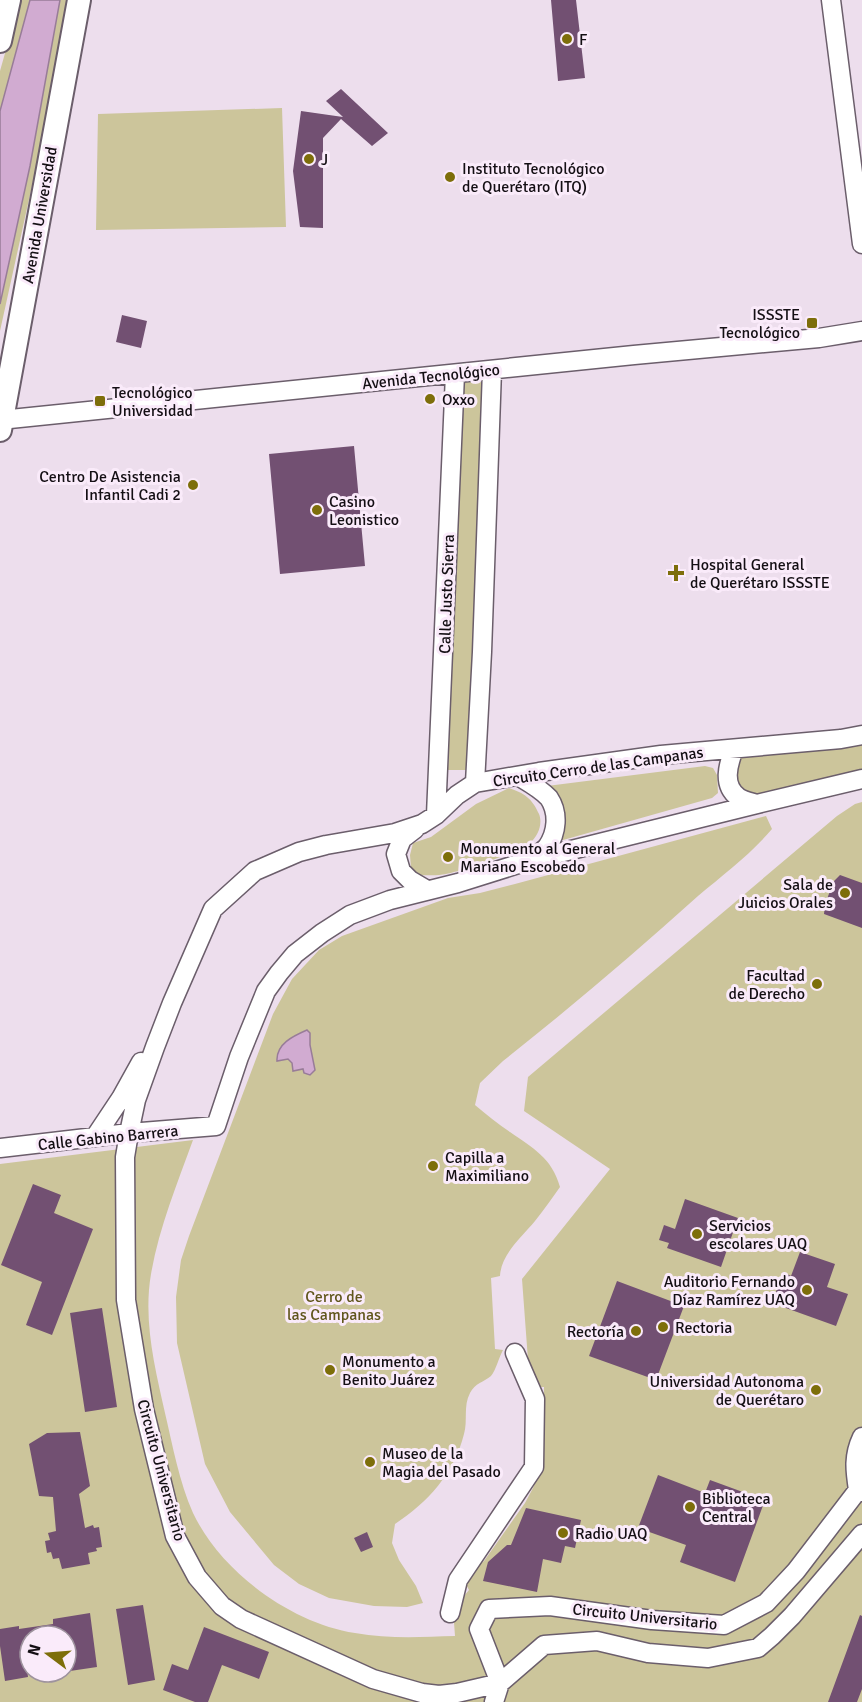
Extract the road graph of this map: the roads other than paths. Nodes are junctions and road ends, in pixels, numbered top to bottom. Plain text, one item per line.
1 (9, 0) edge
2 (79, 0) edge
3 (831, 0) edge
4 (0, 40) edge
5 (862, 244) edge
6 (862, 331) edge
7 (492, 370) junction
8 (455, 374) junction
9 (2, 415) edge
10 (862, 735) edge
11 (734, 748) junction
12 (518, 776) junction
13 (862, 779) edge
14 (475, 783) junction
15 (757, 804) junction
16 (429, 820) junction
17 (531, 860) junction
18 (427, 890) junction
19 (155, 1047) junction
20 (129, 1133) junction
21 (95, 1137) junction
22 (0, 1148) edge
23 (515, 1353) dead end
24 (862, 1437) edge
25 (860, 1491) edge
26 (862, 1534) edge
27 (450, 1613) dead end
28 (500, 1683) junction
29 (494, 1702) edge

1 - 4 main road
2 - 9 main road, Avenida Universidad
3 - 5 street
6 - 7 street, Avenida Tecnológico
7 - 8 street, Avenida Tecnológico
7 - 14 street
8 - 9 street, Avenida Tecnológico
8 - 16 street, Calle Justo Sierra
10 - 11 street, Circuito Cerro de las Campanas
11 - 12 street, Circuito Cerro de las Campanas
11 - 15 street
12 - 14 street, Circuito Cerro de las Campanas
12 - 17 street
13 - 15 street
14 - 16 street, Circuito Cerro de las Campanas
15 - 17 street
16 - 18 street
16 - 19 street, Circuito Cerro de las Campanas
17 - 18 street
18 - 20 street, Calle Gabino Barrera
19 - 20 street, Circuito Cerro de las Campanas
19 - 21 street
20 - 21 street, Calle Gabino Barrera
20 - 28 street, Circuito Universitario
21 - 22 street, Calle Gabino Barrera
23 - 27 street
24 - 25 street
25 - 28 street, Circuito Universitario
26 - 28 street, Circuito Universitario
28 - 29 street

